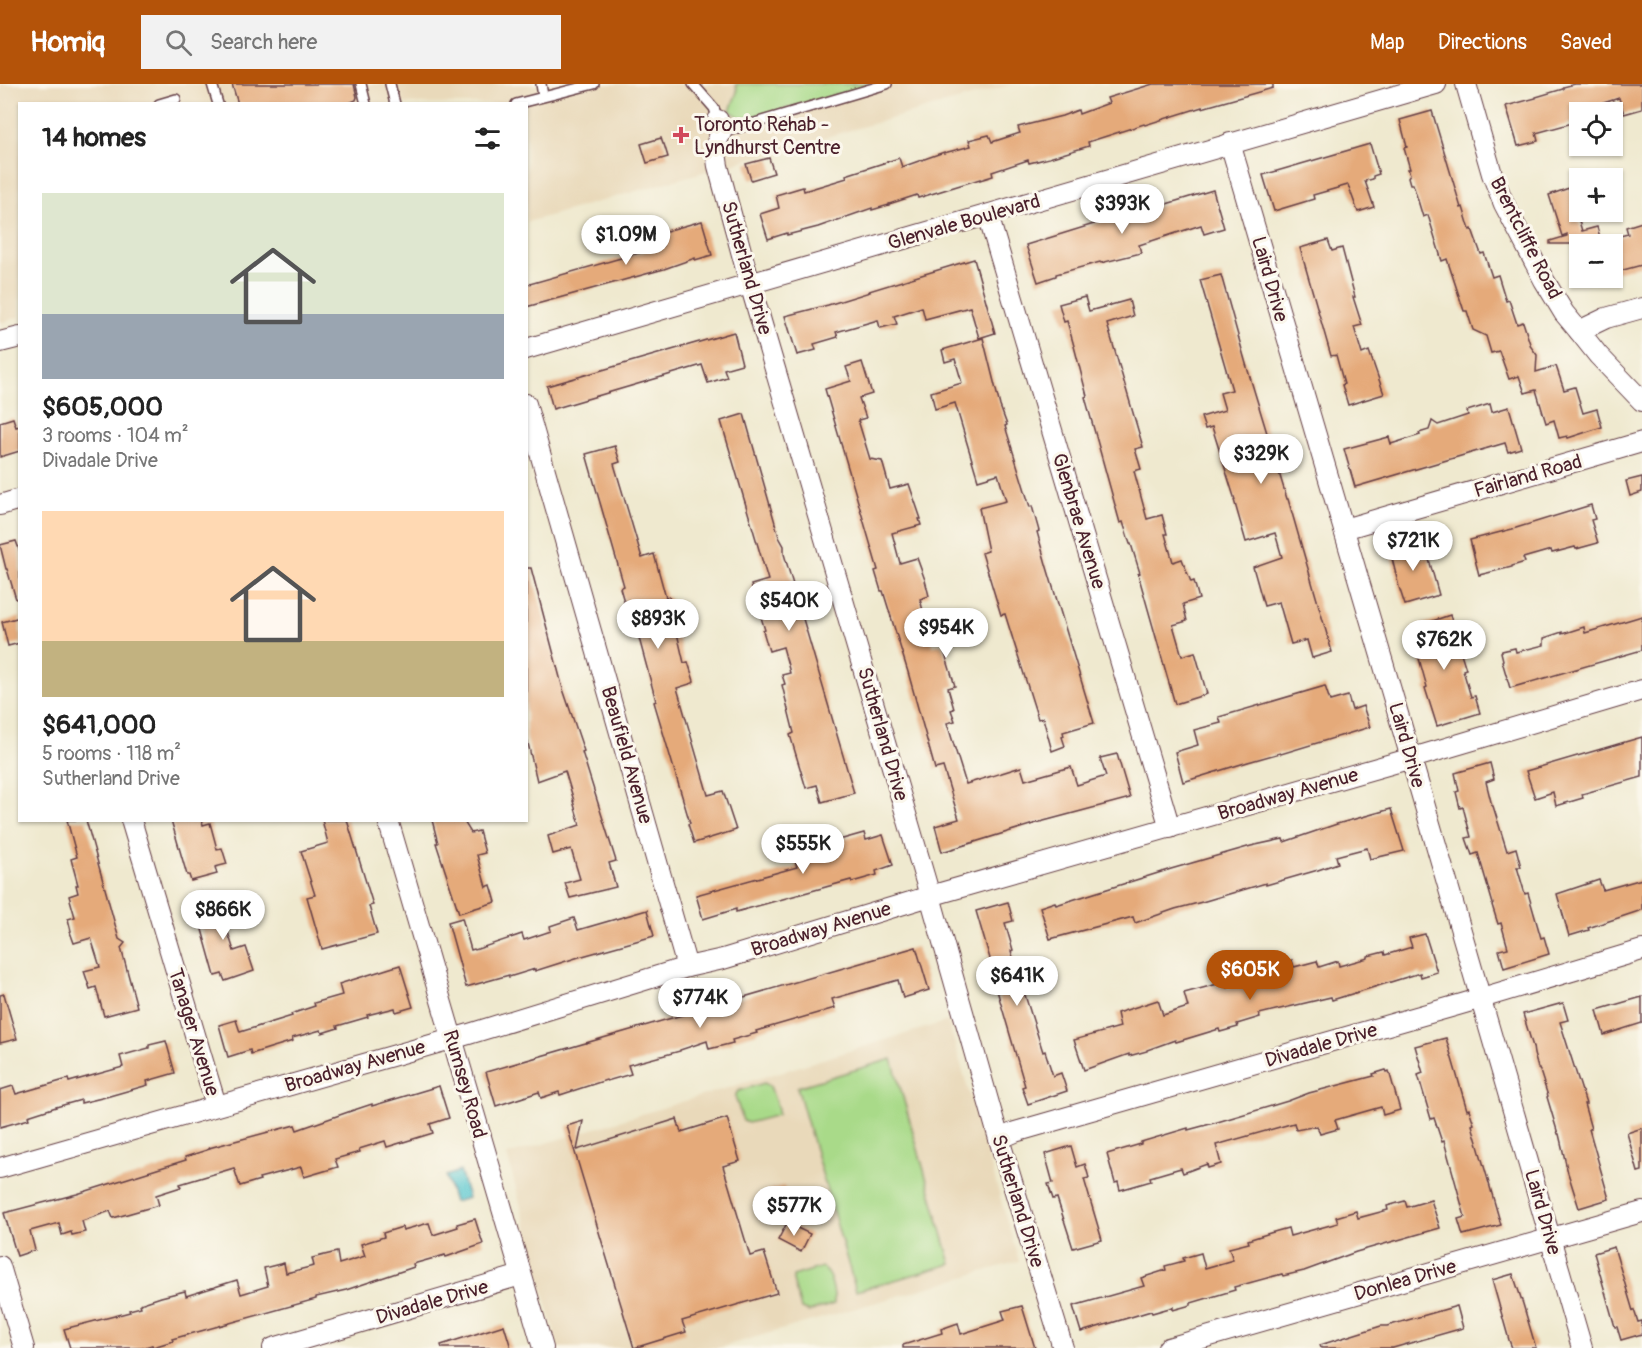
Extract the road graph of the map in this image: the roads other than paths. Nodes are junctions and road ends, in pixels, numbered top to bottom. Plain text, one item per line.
1 (212, 84) edge
2 (361, 84) edge
3 (390, 84) edge
4 (541, 84) edge
5 (594, 84) edge
6 (693, 84) edge
7 (887, 84) edge
8 (1436, 84) edge
9 (1466, 84) edge
10 (543, 96) junction
11 (176, 99) dead end
12 (166, 102) edge
13 (217, 102) edge
14 (366, 102) edge
15 (394, 102) edge
16 (523, 102) edge
17 (719, 126) junction
18 (1230, 143) junction
19 (988, 215) junction
20 (750, 284) junction
21 (1642, 308) edge
22 (1579, 331) junction
23 (18, 338) edge
24 (0, 342) edge
25 (528, 348) edge
26 (1642, 400) edge
27 (528, 411) edge
28 (1642, 442) edge
29 (18, 500) edge
30 (0, 505) edge
31 (1344, 529) junction
32 (1642, 690) edge
33 (1411, 758) junction
34 (132, 822) edge
35 (389, 822) edge
36 (1170, 828) junction
37 (930, 897) junction
38 (1642, 950) edge
39 (687, 967) junction
40 (1480, 998) junction
41 (452, 1039) junction
42 (216, 1105) junction
43 (999, 1139) junction
44 (0, 1168) edge
45 (1642, 1212) edge
46 (1551, 1239) junction
47 (0, 1266) edge
48 (521, 1275) junction
49 (24, 1348) edge
50 (273, 1348) edge
51 (543, 1348) edge
52 (1063, 1348) edge
53 (1168, 1348) edge
54 (1582, 1348) edge

1 - 13 lane
2 - 14 lane
3 - 15 lane
4 - 10 lane
5 - 10 lane
6 - 17 lane
7 - 17 lane
8 - 18 street, Glenvale Boulevard
9 - 22 street, Brentcliffe Road
10 - 16 lane
11 - 12 lane
17 - 20 street, Sutherland Drive
18 - 19 street, Glenvale Boulevard
18 - 31 street, Laird Drive
19 - 20 street, Glenvale Boulevard
19 - 36 street, Glenbrae Avenue
20 - 25 street, Glenvale Boulevard
20 - 37 street, Sutherland Drive
21 - 22 street
22 - 26 street, Brentcliffe Road
23 - 24 street
27 - 39 street, Beaufield Avenue
28 - 31 street, Fairland Road
29 - 30 street
31 - 33 street, Laird Drive
32 - 33 street, Broadway Avenue
33 - 36 street, Broadway Avenue
33 - 40 street, Laird Drive
34 - 42 street, Tanager Avenue
35 - 41 street, Rumsey Road
36 - 37 street, Broadway Avenue
37 - 39 street, Broadway Avenue
37 - 43 street, Sutherland Drive
38 - 40 street, Divadale Drive
39 - 41 street, Broadway Avenue
40 - 43 street, Divadale Drive
40 - 46 street, Laird Drive
41 - 42 street, Broadway Avenue
41 - 48 street, Rumsey Road
42 - 44 street, Broadway Avenue
43 - 52 street, Sutherland Drive
45 - 46 street, Donlea Drive
46 - 53 street, Donlea Drive
46 - 54 street, Laird Drive
47 - 49 street
48 - 50 street, Divadale Drive
48 - 51 street, Rumsey Road

